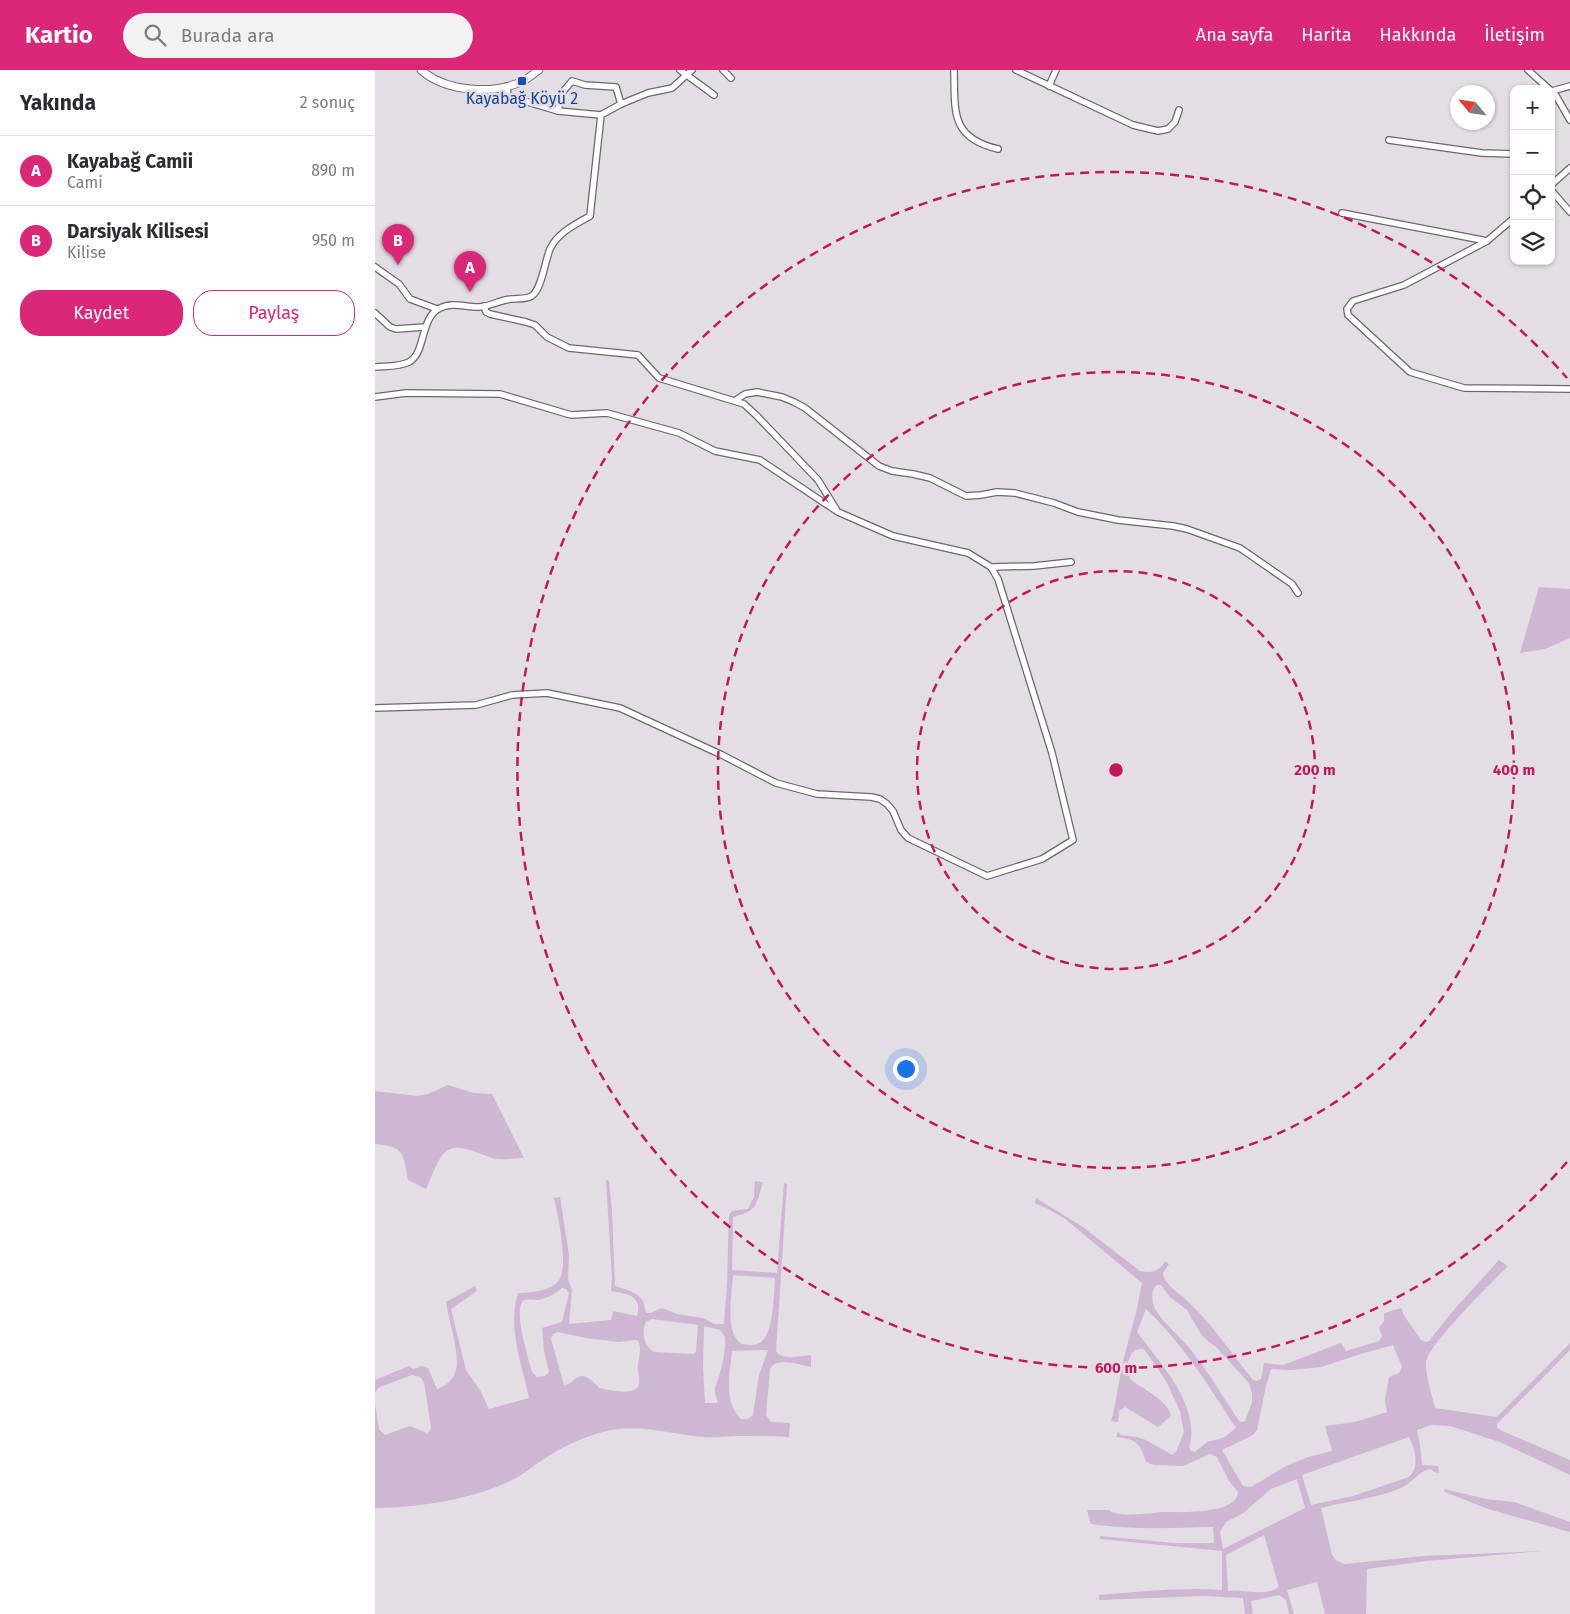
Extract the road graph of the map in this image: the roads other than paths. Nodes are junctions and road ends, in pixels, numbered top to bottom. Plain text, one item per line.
1 (421, 70) edge
2 (539, 70) edge
3 (680, 70) edge
4 (692, 70) edge
5 (723, 70) edge
6 (954, 70) edge
7 (1016, 70) edge
8 (1056, 70) edge
9 (1528, 70) edge
10 (686, 74) junction
11 (731, 78) dead end
12 (1545, 85) edge
13 (507, 86) junction
14 (1049, 86) junction
15 (1570, 86) edge
16 (1555, 89) edge
17 (1555, 94) edge
18 (714, 95) dead end
19 (621, 104) junction
20 (1179, 110) dead end
21 (558, 111) junction
22 (601, 115) junction
23 (1570, 120) edge
24 (1389, 140) dead end
25 (998, 149) dead end
26 (1510, 154) edge
27 (1570, 168) edge
28 (1555, 181) edge
29 (1555, 195) edge
30 (1570, 212) edge
31 (1342, 213) dead end
32 (1512, 220) edge
33 (1487, 241) junction
34 (375, 267) edge
35 (484, 306) junction
36 (437, 309) junction
37 (375, 313) edge
38 (425, 327) junction
39 (375, 367) edge
40 (1570, 389) edge
41 (375, 397) edge
42 (736, 400) junction
43 (838, 512) junction
44 (1071, 562) dead end
45 (991, 566) junction
46 (1298, 593) dead end
47 (375, 708) edge

1 - 13 street
2 - 13 street
3 - 10 street
4 - 10 street
5 - 11 street
6 - 25 street
7 - 14 street
8 - 14 street
9 - 12 street
10 - 18 street
10 - 19 street
13 - 21 street
14 - 20 street
15 - 16 street
17 - 23 street
19 - 21 street
19 - 22 street
21 - 22 street
22 - 35 street
24 - 26 street
27 - 28 street
29 - 30 street
31 - 33 street
32 - 33 street
33 - 40 street
34 - 36 street
35 - 36 street
35 - 42 street
36 - 38 street
37 - 38 street
38 - 39 street
41 - 43 street
42 - 43 street
42 - 46 street
43 - 45 street
44 - 45 street
45 - 47 street

